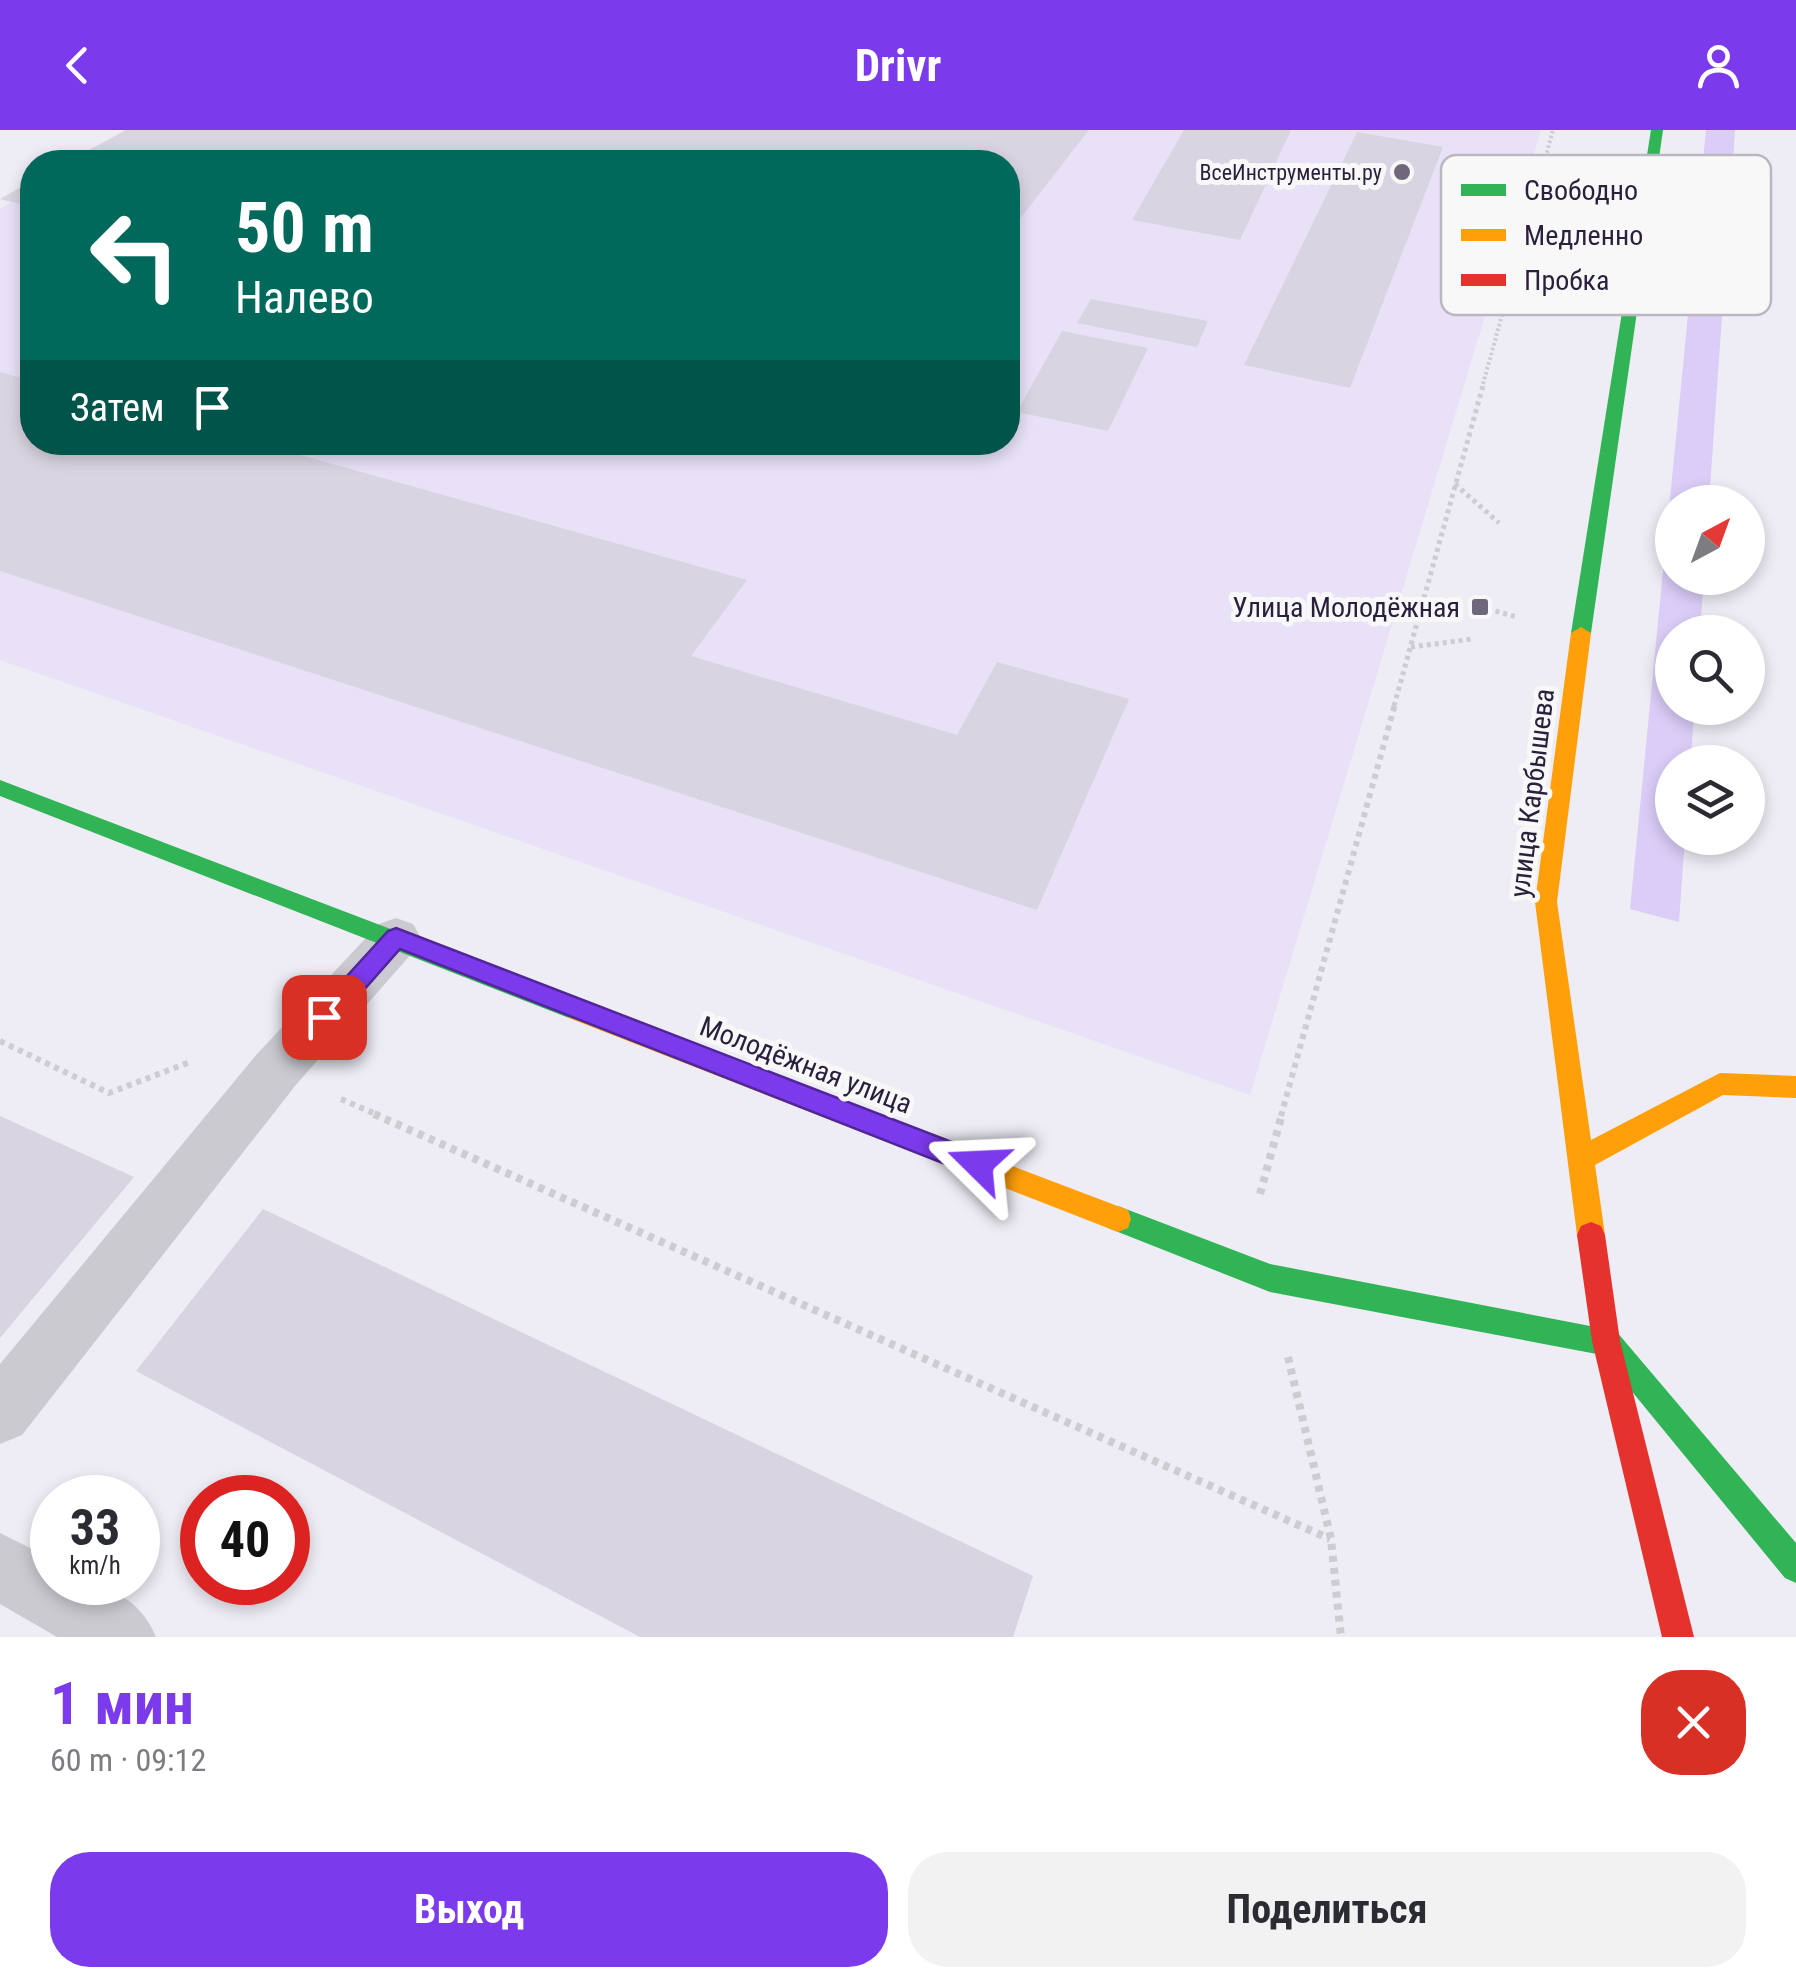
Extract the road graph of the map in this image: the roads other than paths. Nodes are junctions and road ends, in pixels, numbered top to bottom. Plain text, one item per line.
1 (1657, 130) edge
2 (1653, 155) edge
3 (1628, 315) edge
4 (0, 788) edge
5 (396, 938) junction
6 (1796, 1087) edge
7 (1582, 1158) junction
8 (1606, 1341) junction
9 (0, 1414) edge
10 (0, 1566) edge
11 (1796, 1567) edge
12 (122, 1637) edge
13 (1678, 1637) edge

1 - 2 street, улица Карбышева
3 - 7 street, улица Карбышева
4 - 5 street, Молодёжная улица
5 - 8 street, Молодёжная улица
5 - 9 lane
6 - 7 street
7 - 8 street, улица Карбышева
8 - 11 street
8 - 13 street, улица Карбышева
10 - 12 lane

